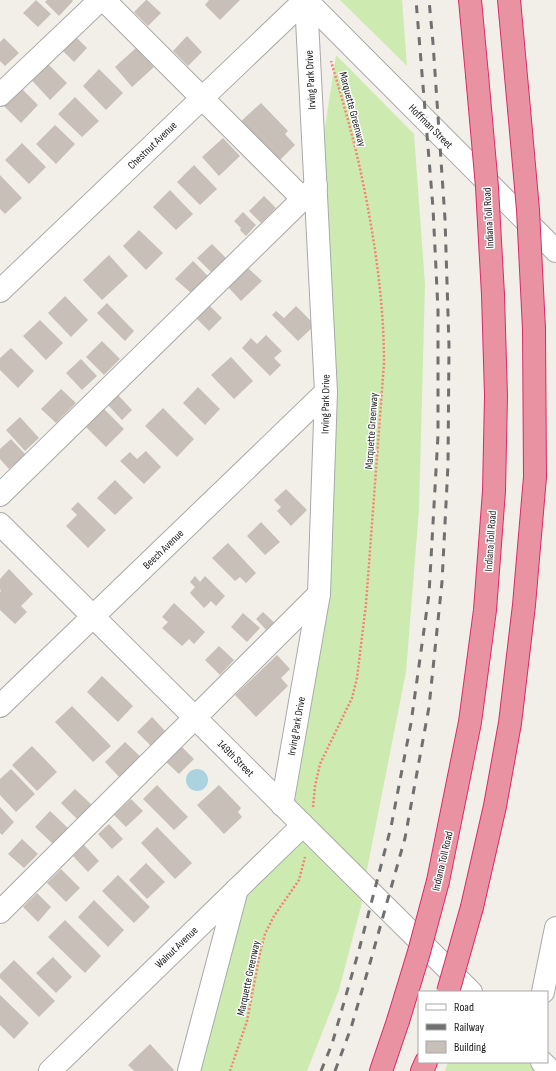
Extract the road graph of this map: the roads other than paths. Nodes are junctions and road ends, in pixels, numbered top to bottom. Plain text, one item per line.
1 (100, 0) edge
2 (104, 0) edge
3 (306, 0) edge
4 (470, 0) edge
5 (509, 0) edge
6 (0, 94) edge
7 (202, 98) junction
8 (309, 192) junction
9 (556, 251) edge
10 (0, 291) edge
11 (326, 392) junction
12 (0, 495) edge
13 (0, 524) edge
14 (319, 594) junction
15 (93, 617) junction
16 (0, 706) edge
17 (194, 717) junction
18 (282, 805) junction
19 (302, 824) junction
20 (237, 887) junction
21 (0, 912) edge
22 (556, 928) edge
23 (556, 983) edge
24 (448, 991) edge
25 (470, 991) edge
26 (545, 991) edge
27 (546, 991) edge
28 (543, 1063) edge
29 (50, 1071) edge
30 (189, 1071) edge
31 (381, 1071) edge
32 (551, 1071) edge

1 - 6 street
2 - 7 street
3 - 7 street, Chestnut Avenue
3 - 8 street, Irving Park Drive
3 - 9 street, Hoffman Street
4 - 31 highway, Indiana Toll Road, bridge
5 - 24 highway, bridge
7 - 8 street
7 - 10 street, Chestnut Avenue
8 - 11 street, Irving Park Drive
8 - 12 street
11 - 14 street, Irving Park Drive
11 - 15 street, Beech Avenue
13 - 15 street, 149th Street
14 - 17 street
14 - 18 street, Irving Park Drive
15 - 16 street, Beech Avenue
15 - 17 street, 149th Street
17 - 18 street, 149th Street
17 - 21 street
18 - 19 street, 149th Street
19 - 20 street, Walnut Avenue
19 - 25 street, 149th Street
20 - 29 street, Walnut Avenue
20 - 30 street
22 - 26 street
23 - 27 street
28 - 32 street

